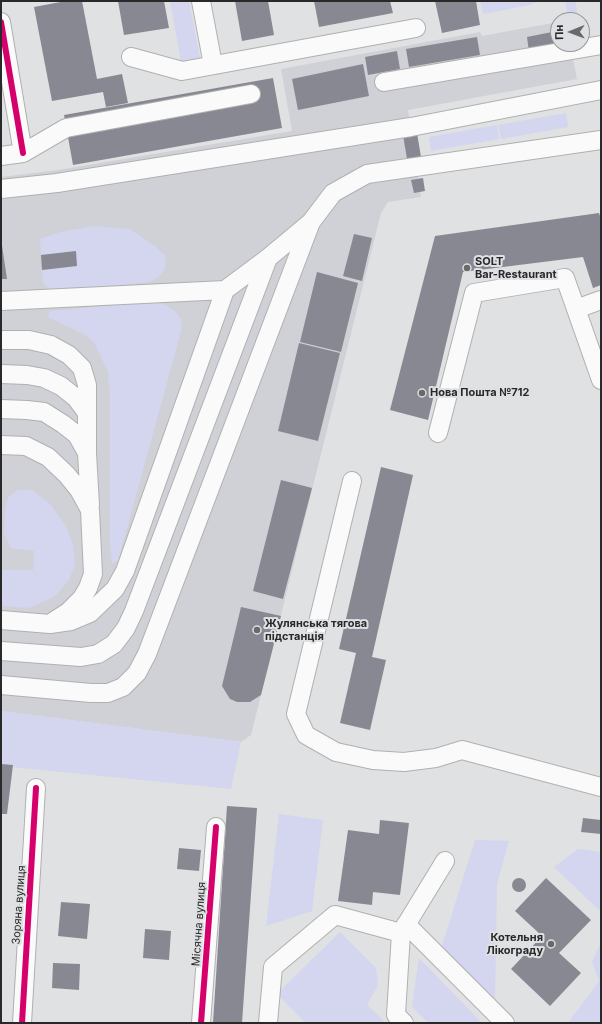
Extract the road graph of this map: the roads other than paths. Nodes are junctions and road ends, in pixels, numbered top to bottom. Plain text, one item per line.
1 (201, 1) edge
2 (1, 22) edge
3 (416, 28) dead end
4 (601, 45) edge
5 (131, 56) dead end
6 (213, 65) junction
7 (384, 82) dead end
8 (601, 90) edge
9 (251, 94) dead end
10 (601, 140) edge
11 (23, 153) junction
12 (1, 156) edge
13 (1, 189) edge
14 (311, 222) junction
15 (268, 258) junction
16 (225, 290) junction
17 (601, 300) edge
18 (1, 301) edge
19 (576, 309) junction
20 (1, 340) edge
21 (1, 374) edge
22 (601, 380) edge
23 (1, 409) edge
24 (87, 414) junction
25 (438, 433) dead end
26 (1, 445) edge
27 (87, 453) junction
28 (352, 481) dead end
29 (90, 510) junction
30 (1, 620) edge
31 (50, 624) junction
32 (1, 651) edge
33 (1, 685) edge
34 (601, 787) edge
35 (36, 788) dead end
36 (216, 827) dead end
37 (445, 861) dead end
38 (404, 929) junction
39 (22, 1023) edge
40 (201, 1023) edge
41 (268, 1023) edge
42 (404, 1023) edge
43 (505, 1023) edge

1 - 6 street
2 - 11 street
3 - 6 street
4 - 7 street
5 - 6 street
8 - 13 street
9 - 11 street
10 - 14 street
11 - 12 street
14 - 15 street
14 - 33 street
15 - 16 street
15 - 32 street
16 - 18 street
16 - 31 street
17 - 19 street
19 - 22 street
19 - 25 street
20 - 24 street
21 - 24 street
23 - 27 street
24 - 27 street
26 - 29 street
27 - 29 street
28 - 34 street
29 - 31 street
30 - 31 street
35 - 39 street, Зоряна вулиця
36 - 40 street, Місячна вулиця
37 - 38 street
38 - 41 street
38 - 42 street
38 - 43 street

